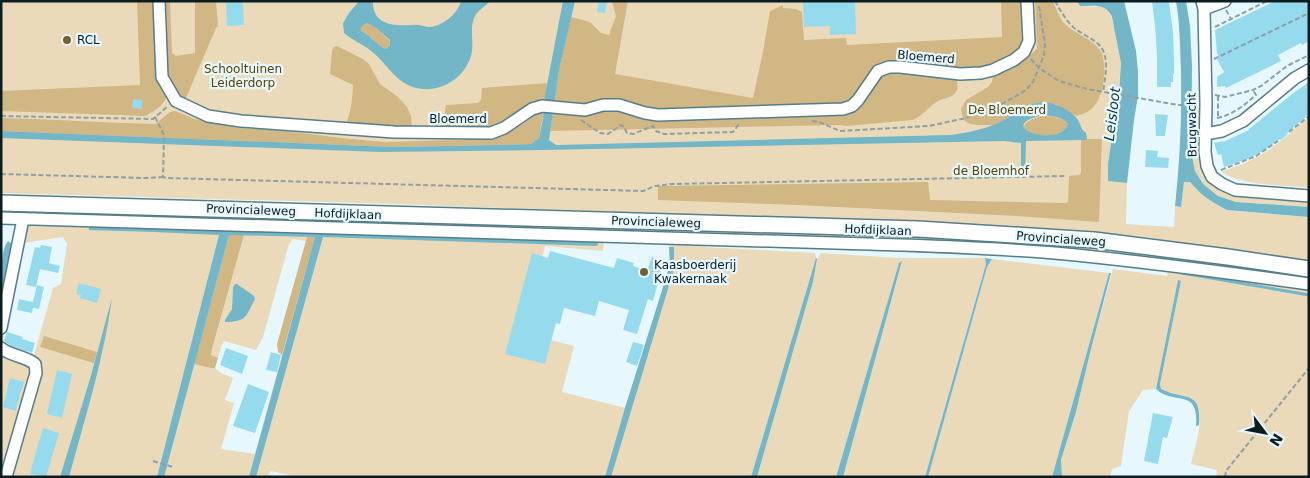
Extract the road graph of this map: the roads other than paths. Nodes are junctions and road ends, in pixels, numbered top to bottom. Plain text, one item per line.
1 (159, 1) edge
2 (1027, 1) edge
3 (1225, 1) edge
4 (1203, 5) edge
5 (1309, 70) edge
6 (1205, 134) junction
7 (1309, 196) edge
8 (1, 203) edge
9 (1, 218) edge
10 (23, 219) junction
11 (644, 222) junction
12 (643, 237) junction
13 (1115, 242) junction
14 (1112, 259) junction
15 (1309, 269) edge
16 (1309, 284) edge
17 (1, 328) edge
18 (1, 348) edge
19 (6, 477) edge

1 - 2 street, Bloemerd
3 - 4 street
4 - 6 street, Brugwacht
5 - 6 street
6 - 7 street, Brugwacht
8 - 11 main road, Provincialeweg
9 - 10 street, Hofdijklaan
10 - 12 street, Hofdijklaan
10 - 17 street
11 - 12 street
11 - 13 main road, Provincialeweg
12 - 14 street, Hofdijklaan
13 - 14 street
13 - 15 main road, Provincialeweg
14 - 16 street, Hofdijklaan
18 - 19 street

